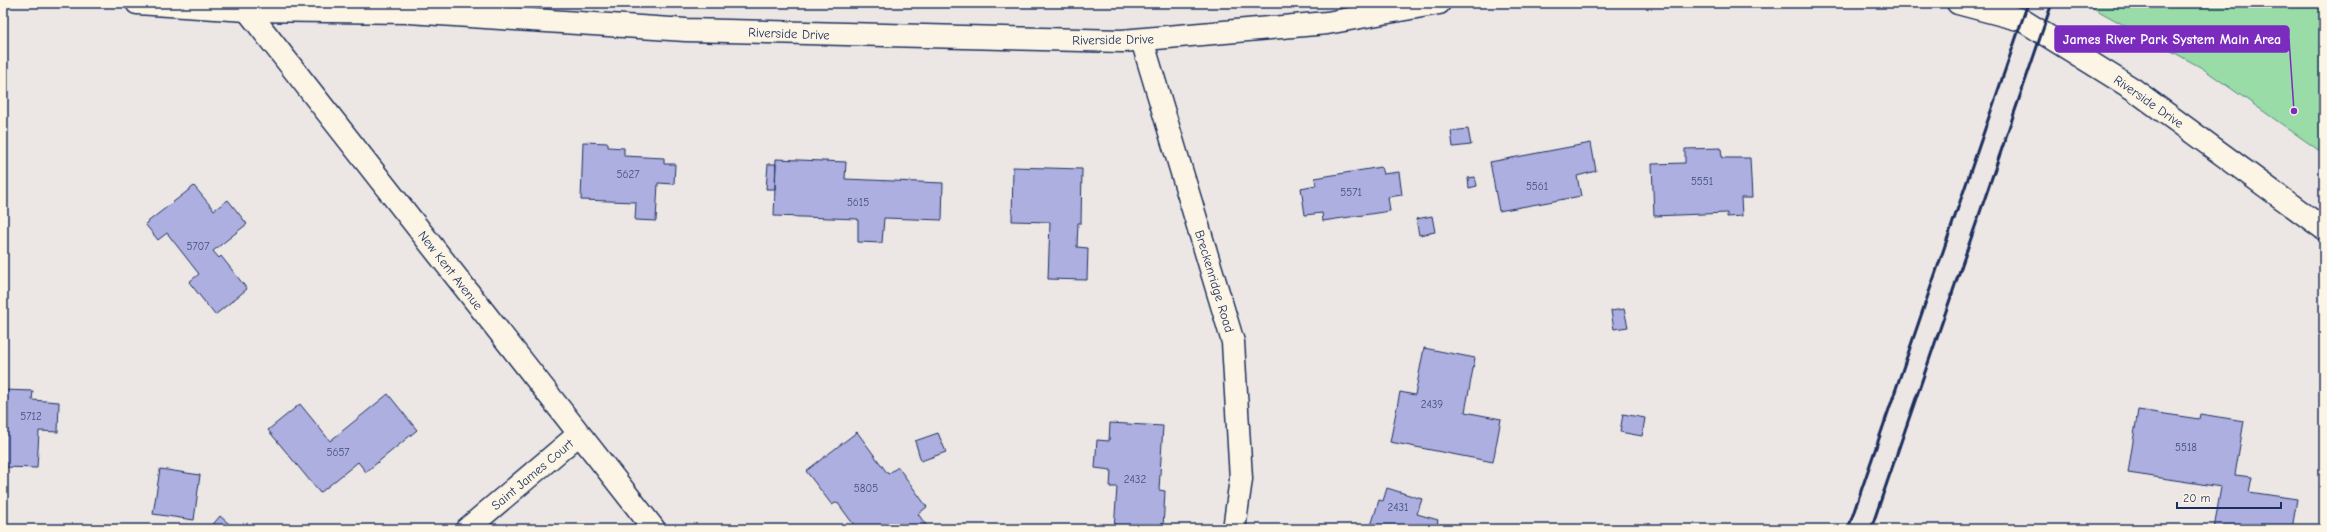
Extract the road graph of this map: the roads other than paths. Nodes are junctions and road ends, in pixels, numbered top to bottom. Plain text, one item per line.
1 (137, 3) edge
2 (1440, 3) edge
3 (1958, 3) edge
4 (247, 10) junction
5 (1142, 40) junction
6 (2324, 229) edge
7 (579, 434) junction
8 (467, 529) edge
9 (654, 529) edge
10 (1234, 529) edge

1 - 4 street, Riverside Drive
2 - 5 street, Riverside Drive
3 - 6 street, Riverside Drive
4 - 5 street, Riverside Drive
4 - 7 street, New Kent Avenue
5 - 10 street, Breckenridge Road
7 - 8 street, Saint James Court
7 - 9 street, New Kent Avenue

